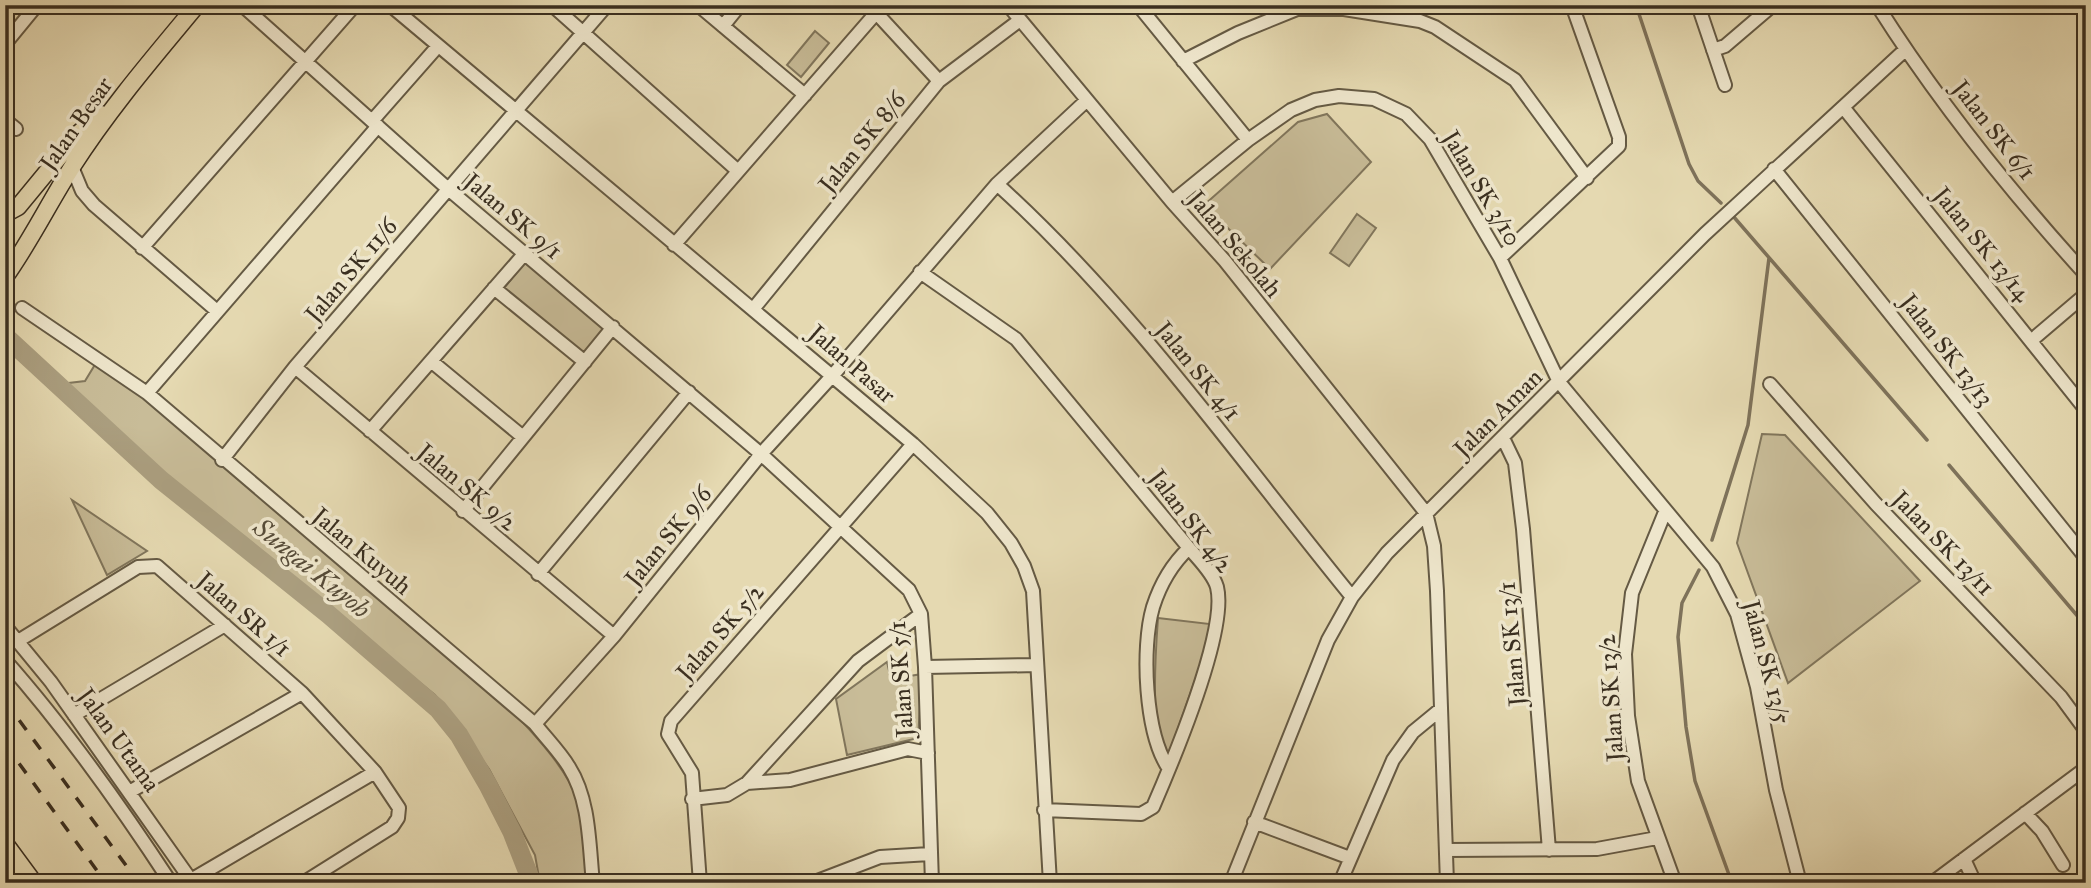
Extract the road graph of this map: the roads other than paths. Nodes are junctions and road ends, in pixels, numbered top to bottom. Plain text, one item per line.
1 (37, 5) edge
2 (197, 5) edge
3 (242, 5) edge
4 (355, 5) edge
5 (390, 5) edge
6 (552, 5) edge
7 (607, 5) edge
8 (698, 5) edge
9 (740, 5) edge
10 (1008, 5) edge
11 (1138, 5) edge
12 (1572, 5) edge
13 (1698, 5) edge
14 (1773, 5) edge
15 (1877, 5) edge
16 (872, 9) edge
17 (1020, 20) junction
18 (723, 26) junction
19 (584, 32) junction
20 (5, 44) edge
21 (438, 46) junction
22 (1713, 50) junction
23 (1905, 50) junction
24 (304, 60) junction
25 (1183, 61) junction
26 (939, 81) junction
27 (1725, 85) dead end
28 (805, 95) junction
29 (118, 99) junction
30 (1087, 100) junction
31 (1843, 107) junction
32 (516, 111) junction
33 (5, 120) edge
34 (375, 124) junction
35 (16, 129) dead end
36 (1248, 139) junction
37 (72, 167) junction
38 (1774, 169) junction
39 (738, 171) junction
40 (1587, 178) junction
41 (997, 184) junction
42 (447, 188) junction
43 (57, 192) junction
44 (1172, 202) junction
45 (94, 205) junction
46 (5, 214) edge
47 (674, 244) junction
48 (142, 248) junction
49 (525, 253) junction
50 (1500, 258) junction
51 (920, 272) junction
52 (2086, 275) edge
53 (5, 277) edge
54 (494, 288) junction
55 (2086, 294) edge
56 (22, 308) dead end
57 (754, 308) junction
58 (217, 311) junction
59 (613, 327) junction
60 (2032, 340) junction
61 (431, 361) junction
62 (584, 362) junction
63 (295, 367) junction
64 (833, 375) junction
65 (1559, 382) junction
66 (1770, 384) dead end
67 (689, 392) junction
68 (147, 393) junction
69 (2086, 410) edge
70 (370, 431) junction
71 (523, 438) junction
72 (1503, 438) junction
73 (913, 444) junction
74 (761, 454) junction
75 (222, 460) junction
76 (463, 511) junction
77 (1665, 512) junction
78 (1426, 513) junction
79 (839, 526) junction
80 (1189, 548) junction
81 (2086, 558) edge
82 (538, 574) junction
83 (1352, 597) junction
84 (920, 614) junction
85 (225, 625) junction
86 (5, 626) edge
87 (614, 636) junction
88 (18, 641) junction
89 (5, 660) edge
90 (1037, 665) junction
91 (925, 667) junction
92 (302, 693) junction
93 (1441, 709) junction
94 (74, 715) junction
95 (535, 724) junction
96 (2086, 731) edge
97 (928, 753) junction
98 (2086, 768) edge
99 (1169, 769) junction
100 (375, 772) junction
101 (747, 783) junction
102 (131, 791) junction
103 (692, 799) junction
104 (1044, 810) junction
105 (2025, 813) junction
106 (1254, 822) junction
107 (1657, 838) junction
108 (5, 845) edge
109 (1446, 849) junction
110 (1549, 850) junction
111 (930, 854) junction
112 (1350, 859) junction
113 (1964, 859) junction
114 (2063, 865) dead end
115 (192, 881) edge
116 (33, 883) edge
117 (171, 883) edge
118 (303, 883) edge
119 (593, 883) edge
120 (700, 883) edge
121 (812, 883) edge
122 (932, 883) edge
123 (1049, 883) edge
124 (1231, 883) edge
125 (1340, 883) edge
126 (1447, 883) edge
127 (1675, 883) edge
128 (1800, 883) edge
129 (1933, 883) edge
130 (1975, 883) edge

1 - 20 street
2 - 29 main road, Jalan Besar
3 - 24 street, Jalan SK 9/1
4 - 24 street
5 - 21 street, Jalan Pasar
6 - 19 street
7 - 19 street, Jalan SK 11/6
8 - 18 street
9 - 18 street
10 - 17 street, Jalan Sekolah
11 - 25 street
12 - 40 street
13 - 22 street
14 - 22 street
15 - 23 street, Jalan SK 6/1
16 - 26 street
16 - 28 street
17 - 26 street, Jalan SK 8/6
17 - 30 street, Jalan Sekolah
18 - 28 street
19 - 32 street, Jalan SK 11/6
19 - 39 street
21 - 32 street, Jalan Pasar
21 - 34 street
22 - 27 street
23 - 31 street, Jalan Aman
23 - 52 street, Jalan SK 6/1
24 - 34 street, Jalan SK 9/1
24 - 48 street
25 - 36 street
25 - 40 street
26 - 57 street, Jalan SK 8/6
28 - 39 street
29 - 37 main road, Jalan Besar
29 - 46 main road
30 - 41 street, Jalan SK 9/6
30 - 44 street, Jalan Sekolah
31 - 38 street, Jalan Aman
31 - 60 street, Jalan SK 13/14
32 - 42 street, Jalan SK 11/6
32 - 47 street, Jalan Pasar
33 - 35 street
34 - 42 street, Jalan SK 9/1
34 - 58 street
36 - 44 street, Jalan SK 3/10
36 - 50 street, Jalan SK 3/10
37 - 43 main road, Jalan Besar
37 - 45 street
38 - 65 street, Jalan Aman
38 - 81 street, Jalan SK 13/13
39 - 47 street
40 - 50 street
41 - 51 street, Jalan SK 9/6
41 - 83 street, Jalan SK 4/1
42 - 49 street, Jalan SK 9/1
42 - 63 street, Jalan SK 11/6
43 - 45 street
43 - 53 main road, Jalan Besar
44 - 78 street, Jalan Sekolah
45 - 48 street
47 - 57 street, Jalan Pasar
48 - 58 street
49 - 54 street
49 - 59 street, Jalan SK 9/1
50 - 65 street, Jalan SK 3/10
51 - 64 street, Jalan SK 9/6
51 - 80 street, Jalan SK 4/2
54 - 61 street
54 - 62 street
55 - 60 street
56 - 68 street, Jalan Kuyuh
57 - 64 street, Jalan Pasar
58 - 68 street
59 - 62 street
59 - 67 street, Jalan SK 9/1
60 - 69 street, Jalan SK 13/14
61 - 70 street
61 - 71 street
62 - 71 street
63 - 70 street, Jalan SK 9/2
63 - 75 street, Jalan SK 11/6
64 - 73 street, Jalan Pasar
64 - 74 street, Jalan SK 9/6
65 - 72 street, Jalan Aman
65 - 77 street, Jalan SK 13/5
66 - 96 street, Jalan SK 13/11
67 - 74 street, Jalan SK 9/1
67 - 82 street
68 - 75 street, Jalan Kuyuh
70 - 76 street, Jalan SK 9/2
71 - 76 street
72 - 78 street, Jalan Aman
72 - 110 street, Jalan SK 13/1
73 - 79 street, Jalan SK 5/2
73 - 90 street, Jalan Pasar
74 - 79 street, Jalan SK 5/1
74 - 87 street, Jalan SK 9/6
75 - 95 street, Jalan Kuyuh
76 - 82 street, Jalan SK 9/2
77 - 107 street, Jalan SK 13/2
77 - 128 street, Jalan SK 13/5
78 - 83 street, Jalan Aman
78 - 93 street
79 - 84 street, Jalan SK 5/1
79 - 103 street, Jalan SK 5/2
80 - 99 street
80 - 99 street, Jalan SK 4/2
82 - 87 street, Jalan SK 9/2
83 - 106 street, Jalan Aman
84 - 91 street, Jalan SK 5/1
84 - 101 street
85 - 88 street, Jalan SR 1/1
85 - 92 street, Jalan SR 1/1
85 - 94 street
86 - 88 street, Jalan Utama
87 - 95 street, Jalan SK 9/6
88 - 94 street, Jalan Utama
89 - 117 street, Jalan Utama
90 - 91 street
90 - 104 street, Jalan Pasar
91 - 97 street, Jalan SK 5/1
92 - 100 street, Jalan SR 1/1
92 - 102 street
93 - 109 street
93 - 112 street
94 - 102 street, Jalan Utama
95 - 119 street, Jalan Kuyuh
97 - 101 street
97 - 111 street, Jalan SK 5/1
98 - 105 street
99 - 104 street, Jalan SK 4/2
100 - 115 street
100 - 118 street, Jalan SR 1/1
101 - 103 street
102 - 115 street, Jalan Utama
103 - 120 street, Jalan SK 5/2
104 - 123 street, Jalan Pasar
105 - 113 street
105 - 114 street
106 - 112 street
106 - 124 street, Jalan Aman
107 - 110 street
107 - 127 street, Jalan SK 13/2
108 - 116 highway
109 - 110 street
109 - 126 street
111 - 121 street
111 - 122 street, Jalan SK 5/1
112 - 125 street
113 - 129 street
113 - 130 street

